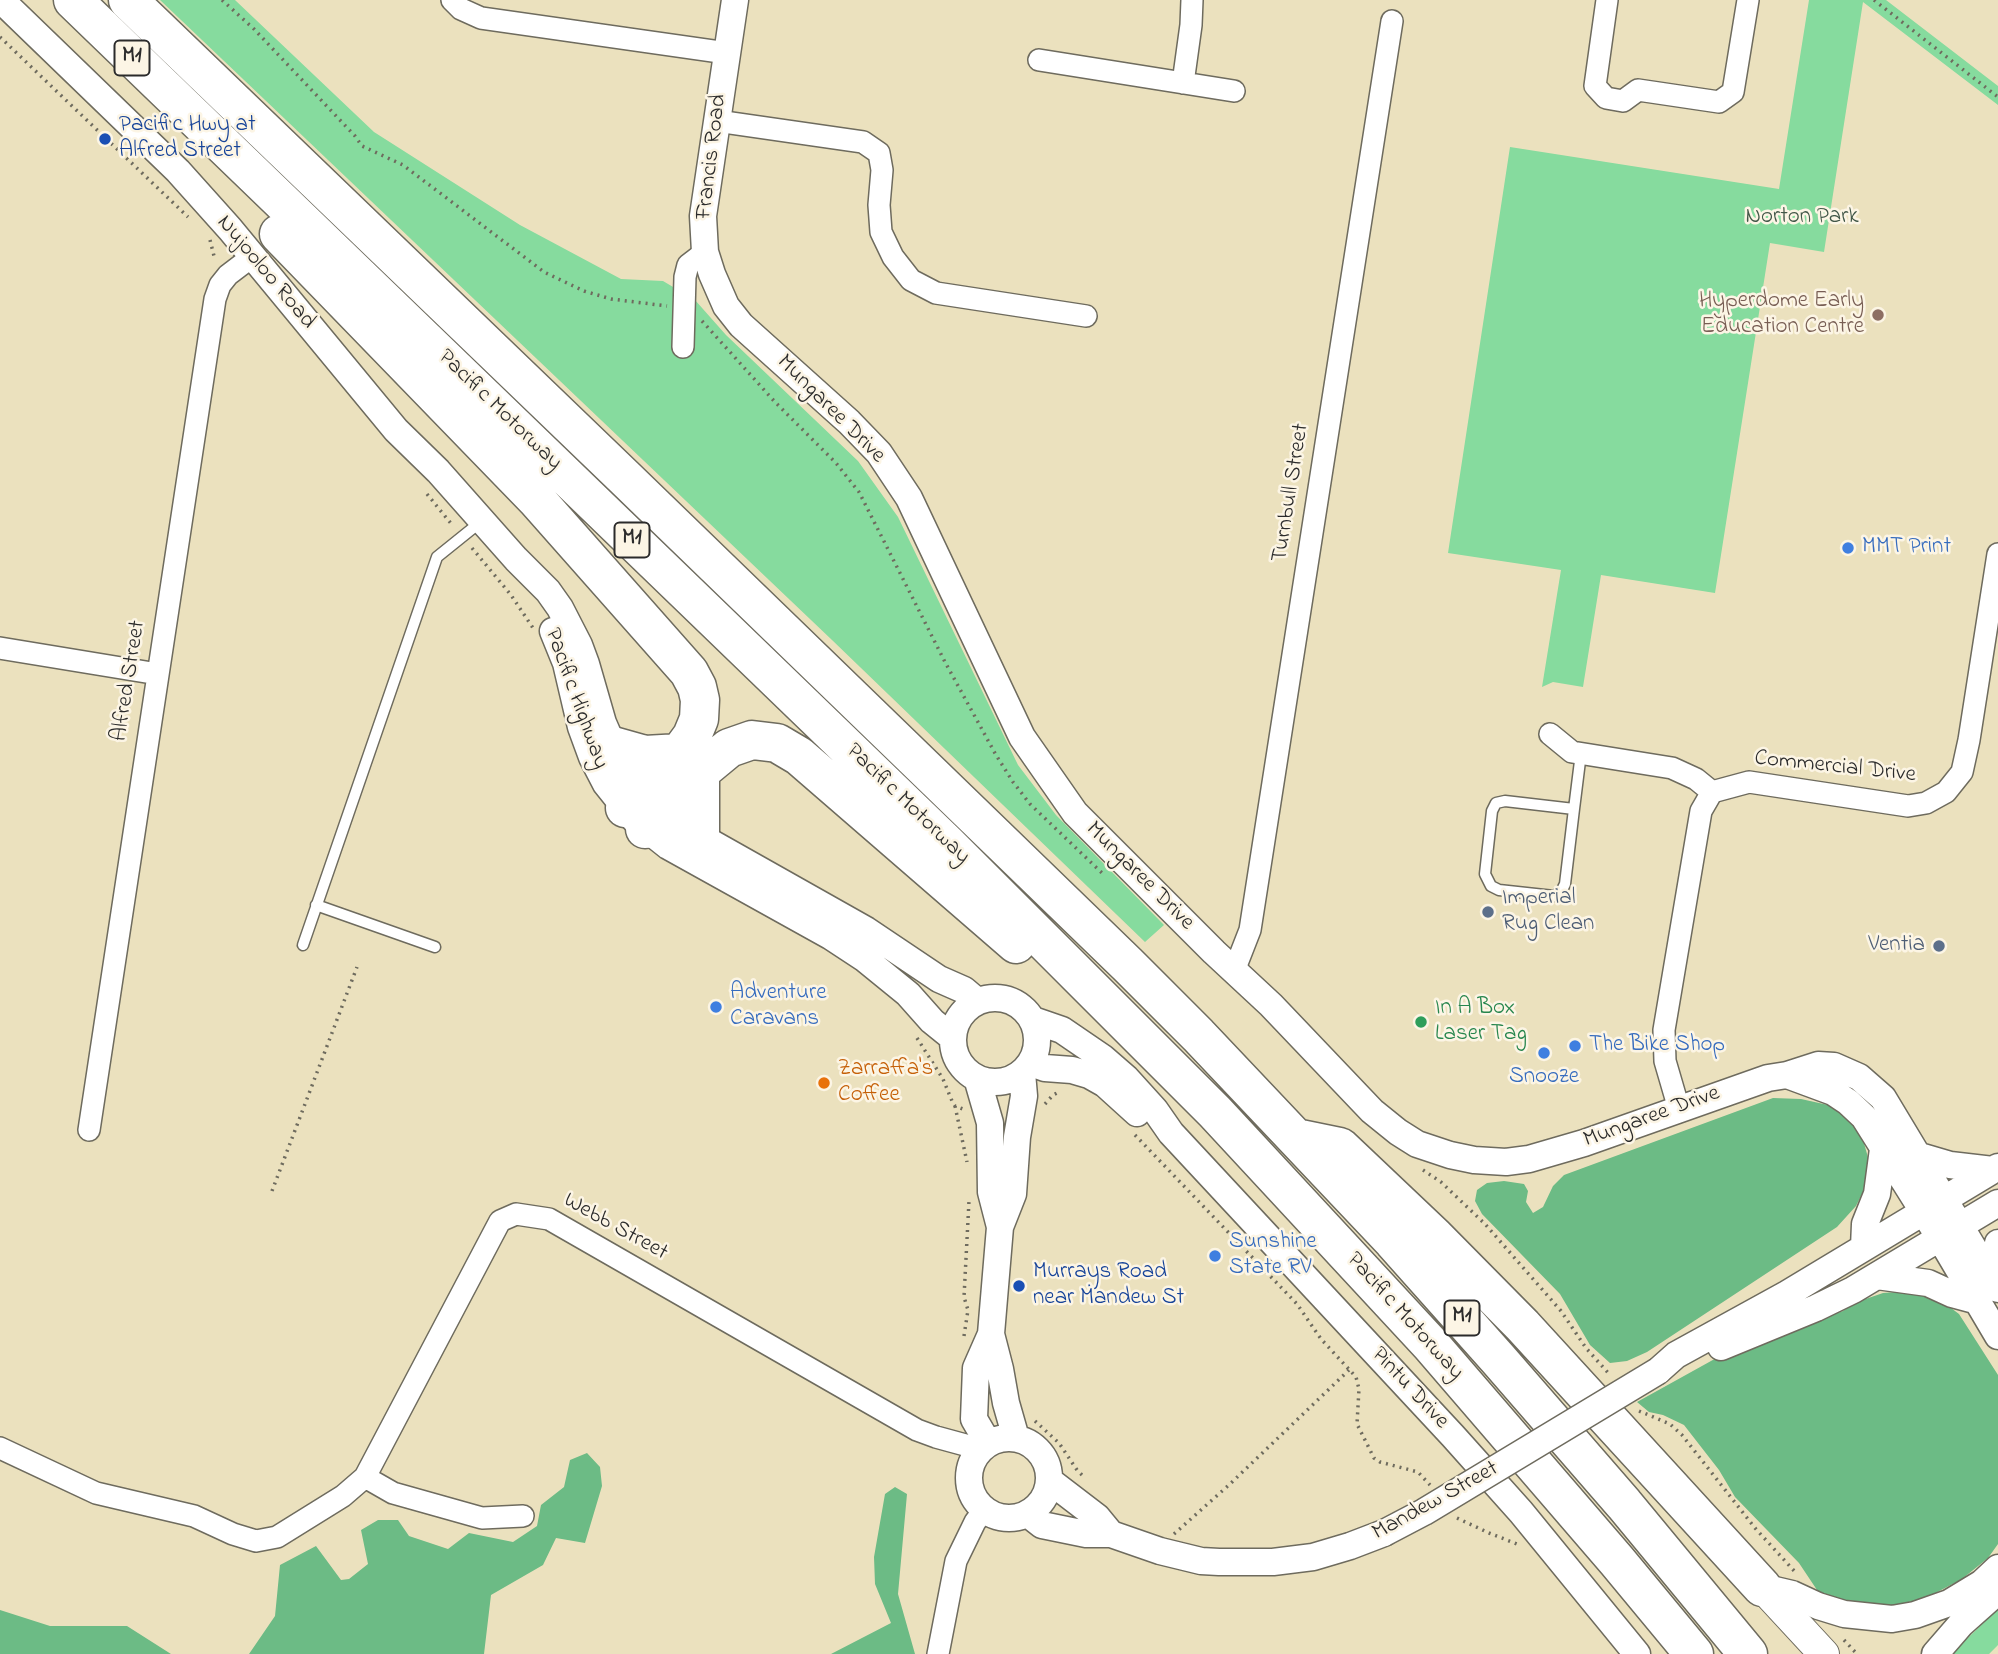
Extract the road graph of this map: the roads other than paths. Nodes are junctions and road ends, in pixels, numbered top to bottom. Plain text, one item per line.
1 (1, 0) edge
2 (73, 0) edge
3 (128, 0) edge
4 (452, 0) edge
5 (735, 0) edge
6 (1192, 0) edge
7 (1607, 0) edge
8 (1748, 0) edge
9 (1392, 21) dead end
10 (727, 53) junction
11 (1039, 60) dead end
12 (1183, 83) junction
13 (1234, 91) dead end
14 (182, 107) junction
15 (717, 121) junction
16 (705, 252) junction
17 (253, 256) junction
18 (1086, 316) dead end
19 (683, 347) dead end
20 (473, 529) junction
21 (1998, 554) edge
22 (516, 559) junction
23 (0, 648) edge
24 (158, 674) junction
25 (1550, 734) dead end
26 (613, 746) junction
27 (1581, 753) junction
28 (691, 762) junction
29 (1712, 792) junction
30 (1574, 809) junction
31 (644, 810) junction
32 (700, 837) junction
33 (316, 905) junction
34 (303, 945) dead end
35 (435, 947) dead end
36 (1234, 971) junction
37 (1080, 975) junction
38 (977, 1002) junction
39 (1033, 1020) junction
40 (953, 1038) junction
41 (1026, 1068) junction
42 (1787, 1075) junction
43 (977, 1078) junction
44 (1679, 1109) junction
45 (89, 1130) dead end
46 (1171, 1133) junction
47 (1296, 1138) junction
48 (1883, 1149) junction
49 (1916, 1155) junction
50 (1995, 1168) edge
51 (1998, 1203) edge
52 (1932, 1206) junction
53 (1000, 1227) junction
54 (1950, 1232) junction
55 (1998, 1243) edge
56 (1864, 1247) junction
57 (1877, 1276) junction
58 (1989, 1290) edge
59 (991, 1334) junction
60 (1998, 1336) edge
61 (1658, 1371) junction
62 (1023, 1428) junction
63 (984, 1446) junction
64 (0, 1448) edge
65 (365, 1477) junction
66 (1049, 1481) junction
67 (984, 1510) junction
68 (1028, 1514) junction
69 (523, 1516) dead end
70 (1111, 1534) junction
71 (1998, 1567) edge
72 (1762, 1587) junction
73 (1998, 1591) edge
74 (938, 1654) edge
75 (1637, 1654) edge
76 (1693, 1654) edge
77 (1748, 1654) edge
78 (1824, 1654) edge
79 (1936, 1654) edge

1 - 17 street, Nujooloo Road
2 - 14 highway, Pacific Motorway / M1
3 - 47 highway, Pacific Motorway / M1
4 - 10 street
5 - 10 street, Francis Road
6 - 12 street
7 - 8 street
9 - 36 street, Turnbull Street
10 - 15 street, Francis Road
11 - 12 street
12 - 13 street
14 - 28 highway
14 - 37 highway, Pacific Motorway / M1
15 - 16 street, Francis Road
15 - 18 street
16 - 19 street, Francis Road
16 - 36 street, Mungaree Drive
17 - 20 street, Nujooloo Road
17 - 24 street, Alfred Street
20 - 22 street, Nujooloo Road
20 - 33 lane
21 - 29 street, Commercial Drive
22 - 26 street, Pacific Highway
22 - 31 street, Pacific Highway
23 - 24 street
24 - 45 street, Alfred Street
25 - 27 street
26 - 28 highway
26 - 31 street, Pacific Highway
27 - 29 street
27 - 30 lane
28 - 31 highway
28 - 32 highway
28 - 37 highway
29 - 44 street
30 - 30 lane
31 - 32 street, Pacific Highway
31 - 40 street, Pacific Highway
32 - 38 street, Pacific Highway
33 - 34 lane
33 - 35 lane
36 - 44 street, Mungaree Drive
37 - 76 highway, Pacific Motorway / M1
38 - 39 street
38 - 40 street
39 - 41 street
39 - 46 street, Pintu Drive
40 - 43 street
41 - 43 street
41 - 46 street, Pintu Drive
41 - 53 street
42 - 44 street, Mungaree Drive
42 - 48 street, Mungaree Drive
42 - 49 street, Mungaree Drive
43 - 53 street
46 - 75 street, Pintu Drive
47 - 72 highway
47 - 77 highway, Pacific Motorway / M1
48 - 52 street, Mungaree Drive
48 - 56 street
49 - 50 street
49 - 52 street, Mungaree Drive
50 - 52 street, Mandew Street
51 - 54 street, Mandew Street
52 - 54 street, Mungaree Drive
52 - 56 street, Mandew Street
53 - 59 street
54 - 57 street, Mandew Street
54 - 58 street, Mungaree Drive
55 - 58 street
56 - 61 street, Mandew Street
57 - 58 street
57 - 61 street, Mandew Street
58 - 60 street, Mungaree Drive
59 - 62 street
59 - 63 street
61 - 70 street, Mandew Street, bridge
62 - 63 street
62 - 66 street
63 - 65 street, Webb Street
63 - 67 street
64 - 65 street, Webb Street
65 - 69 street
66 - 68 street
66 - 70 street, Mandew Street
67 - 68 street
67 - 74 street
68 - 70 street, Mandew Street
71 - 72 street
72 - 78 main road
73 - 79 street

